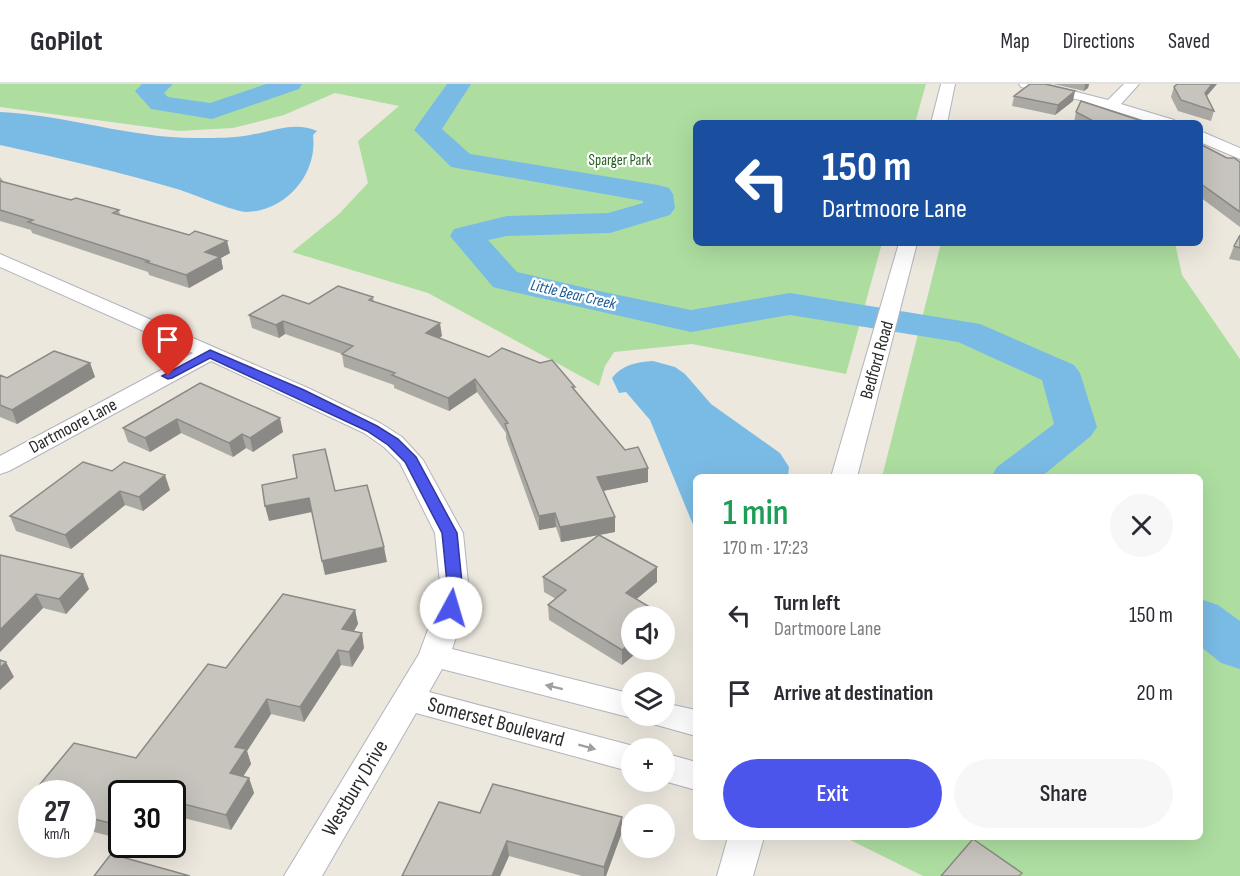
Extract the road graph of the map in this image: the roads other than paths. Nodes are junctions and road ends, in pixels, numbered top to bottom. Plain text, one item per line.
1 (948, 84) edge
2 (1027, 84) edge
3 (1132, 84) edge
4 (1111, 105) junction
5 (940, 120) edge
6 (1159, 120) edge
7 (1203, 137) edge
8 (1240, 154) edge
9 (907, 246) edge
10 (0, 260) edge
11 (210, 353) junction
12 (0, 465) edge
13 (845, 474) edge
14 (434, 656) junction
15 (409, 699) junction
16 (621, 703) edge
17 (675, 718) edge
18 (693, 722) edge
19 (621, 756) edge
20 (675, 770) edge
21 (693, 775) edge
22 (745, 840) edge
23 (302, 876) edge
24 (735, 876) edge

1 - 5 street
2 - 4 street
3 - 4 street
4 - 6 street
7 - 8 street
9 - 13 street, Bedford Road
10 - 11 street, Somerset Boulevard
11 - 12 street, Dartmoore Lane
11 - 14 street, Somerset Boulevard
14 - 15 street, Somerset Boulevard
16 -> 14 street
15 -> 19 street, Somerset Boulevard
15 - 23 street, Westbury Drive
17 - 18 street
20 - 21 street
22 - 24 street

